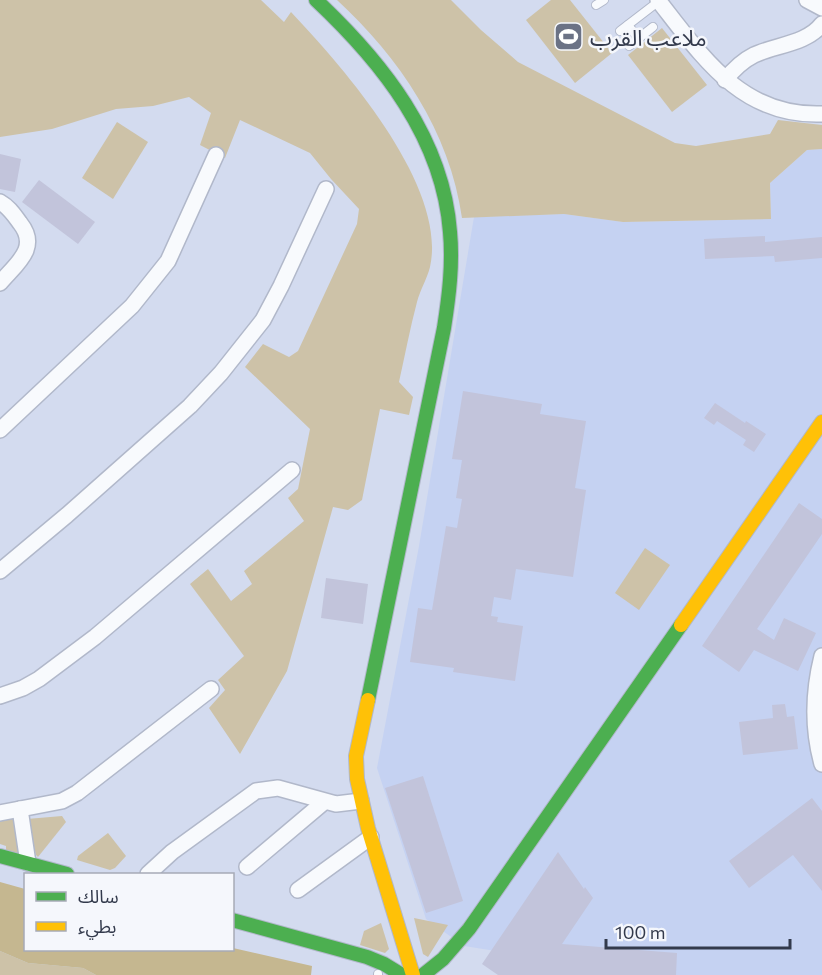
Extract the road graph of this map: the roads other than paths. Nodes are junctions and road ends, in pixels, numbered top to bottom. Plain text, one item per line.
1 (316, 0) edge
2 (604, 0) edge
3 (807, 0) edge
4 (658, 1) edge
5 (596, 5) dead end
6 (822, 8) edge
7 (822, 24) edge
8 (628, 25) junction
9 (654, 27) dead end
10 (620, 31) dead end
11 (639, 39) junction
12 (629, 46) dead end
13 (725, 80) junction
14 (822, 114) edge
15 (216, 155) dead end
16 (326, 189) dead end
17 (0, 202) edge
18 (0, 283) edge
19 (822, 422) edge
20 (0, 430) edge
21 (292, 470) dead end
22 (0, 571) edge
23 (822, 656) edge
24 (211, 689) dead end
25 (0, 696) edge
26 (822, 764) edge
27 (362, 801) junction
28 (324, 802) junction
29 (20, 809) junction
30 (0, 813) edge
31 (371, 837) junction
32 (0, 856) edge
33 (247, 867) dead end
34 (0, 868) edge
35 (27, 869) edge
36 (59, 873) edge
37 (149, 873) edge
38 (298, 890) dead end
39 (234, 921) edge
40 (469, 929) junction
41 (234, 932) edge
42 (454, 965) dead end
43 (378, 975) edge
44 (402, 975) edge
45 (413, 975) edge
46 (423, 975) edge

1 - 27 street
2 - 5 lane
3 - 6 street
4 - 8 lane
4 - 13 street
7 - 13 street
8 - 10 lane
8 - 11 lane
9 - 11 lane
11 - 12 lane
13 - 14 street
15 - 20 street
16 - 22 street
17 - 18 street
19 - 40 street
21 - 25 street
23 - 26 street
24 - 29 street
27 - 28 street
27 - 31 street
28 - 33 street
28 - 37 street
29 - 30 street
29 - 35 street
31 - 38 street
31 - 45 street
32 - 35 street
34 - 35 street
35 - 36 street
39 - 44 street
40 - 42 street
40 - 46 street
41 - 43 street

